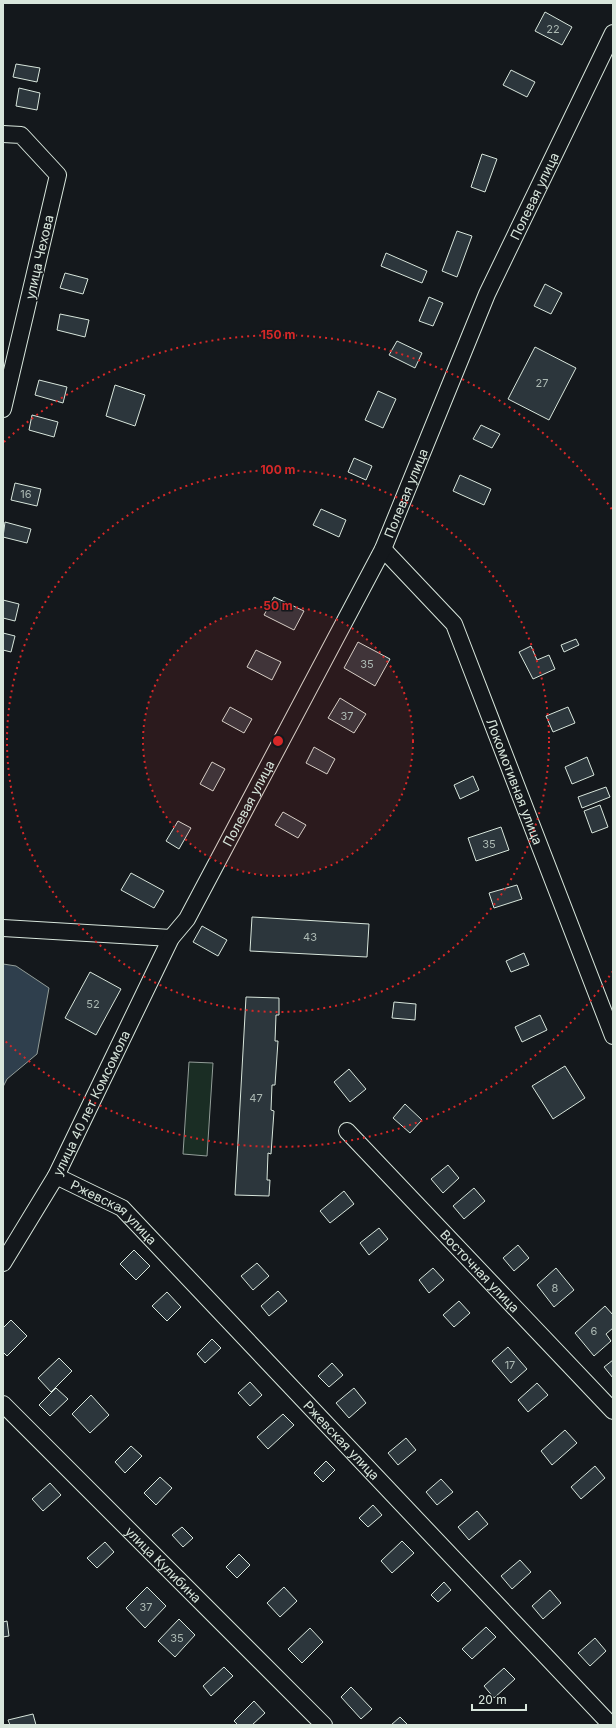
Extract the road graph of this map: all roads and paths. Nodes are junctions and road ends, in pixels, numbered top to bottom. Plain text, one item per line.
1 (613, 33) edge
2 (3, 134) edge
3 (3, 409) edge
4 (383, 549) junction
5 (3, 928) edge
6 (170, 938) junction
7 (613, 1036) edge
8 (347, 1131) dead end
9 (56, 1176) junction
10 (3, 1263) edge
11 (3, 1404) edge
12 (613, 1411) edge
13 (324, 1725) edge
14 (611, 1725) edge

1 - 4 street, Полевая улица
2 - 3 street, улица Чехова
4 - 6 street, Полевая улица
4 - 7 street, Локомотивная улица
5 - 6 street
6 - 9 street, улица 40 лет Комсомола
8 - 12 street, Восточная улица
9 - 10 street, улица 40 лет Комсомола
9 - 14 street, Ржевская улица
11 - 13 street, улица Кулибина

